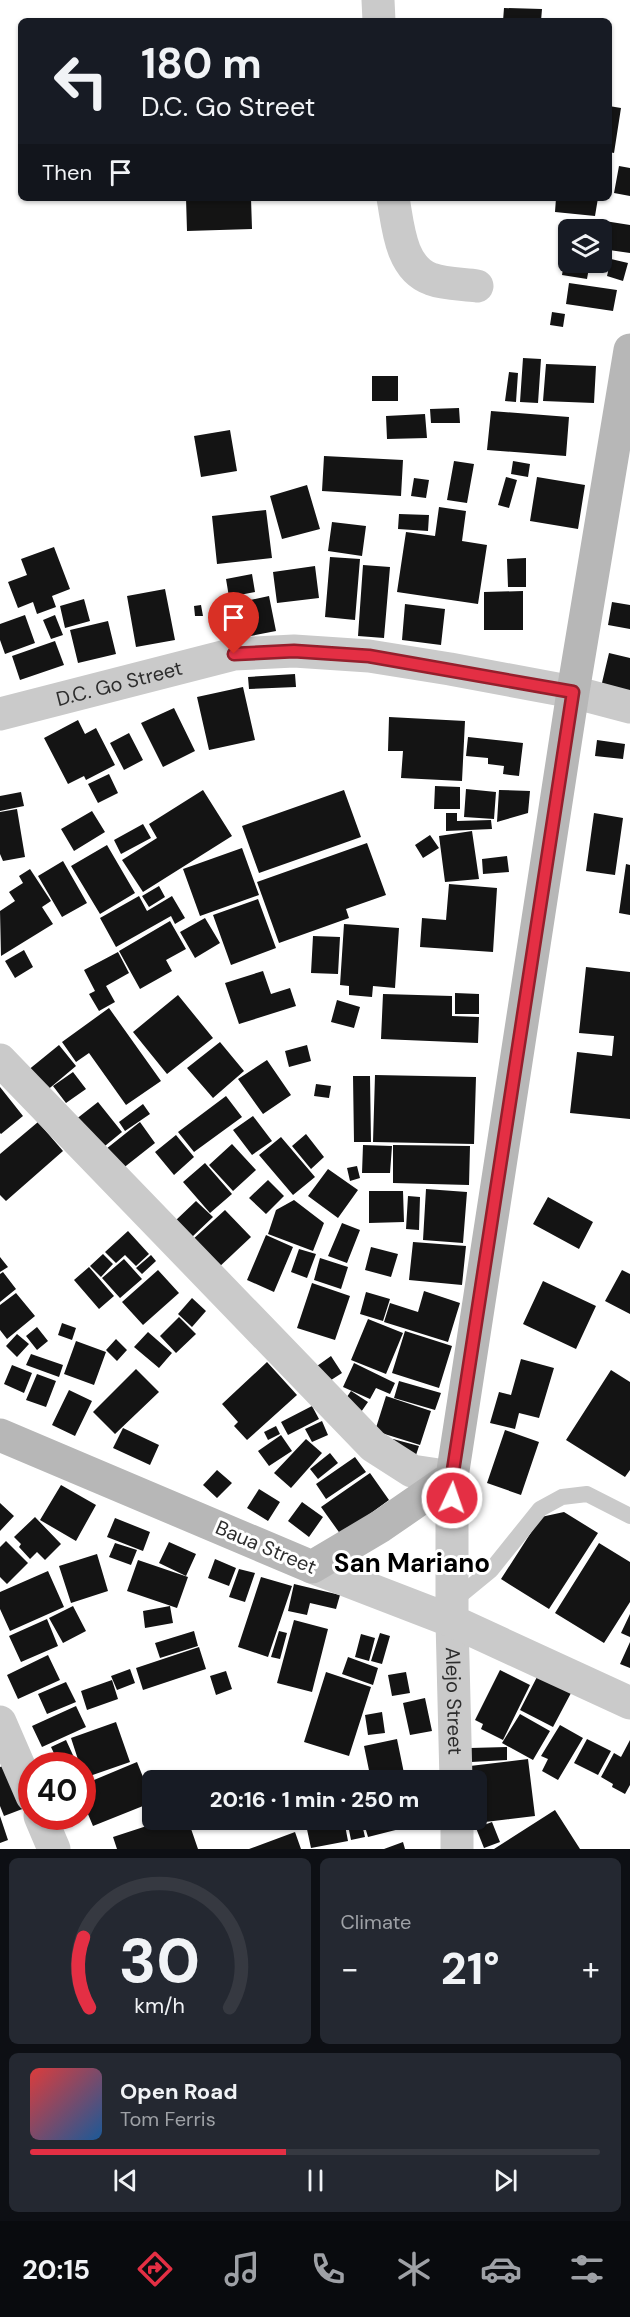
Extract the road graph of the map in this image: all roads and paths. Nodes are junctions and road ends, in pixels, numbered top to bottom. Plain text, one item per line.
1 (378, 0) edge
2 (379, 18) edge
3 (394, 201) edge
4 (477, 286) dead end
5 (630, 350) edge
6 (573, 692) junction
7 (630, 707) edge
8 (0, 714) edge
9 (0, 1060) edge
10 (0, 1435) edge
11 (452, 1477) junction
12 (630, 1516) edge
13 (312, 1567) junction
14 (452, 1612) junction
15 (630, 1703) edge
16 (0, 1722) edge
17 (18, 1764) edge
18 (456, 1770) edge
19 (46, 1830) edge
20 (457, 1830) edge
21 (54, 1849) edge
22 (458, 1849) edge

1 - 2 street
3 - 4 street
5 - 6 main road
6 - 7 street, D.C. Go Street
6 - 8 street, D.C. Go Street
6 - 11 main road
9 - 11 street
10 - 13 main road, Baua Street
11 - 13 main road
11 - 14 street, Alejo Street
12 - 14 lane
13 - 14 street, Baua Street
14 - 15 street, Baua Street
14 - 18 street, Alejo Street
16 - 17 street
19 - 21 street
20 - 22 street

